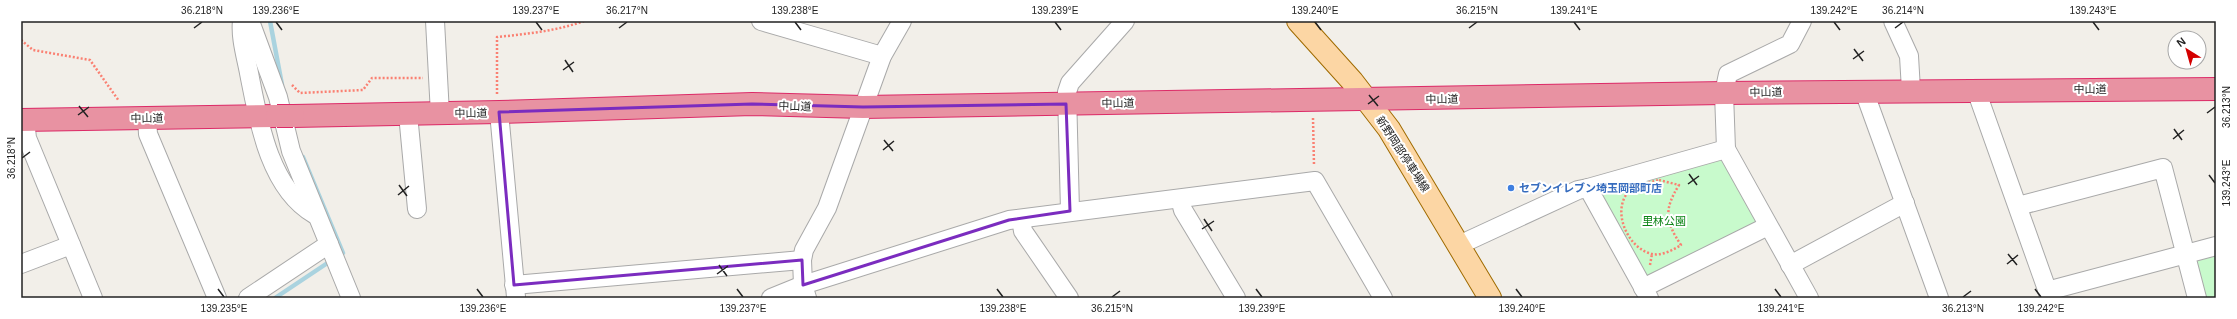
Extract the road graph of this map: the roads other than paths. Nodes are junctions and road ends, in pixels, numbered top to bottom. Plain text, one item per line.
1 (242, 21) edge
2 (250, 21) edge
3 (435, 21) edge
4 (766, 21) edge
5 (902, 21) edge
6 (1125, 21) edge
7 (1298, 21) edge
8 (1802, 21) edge
9 (1893, 21) edge
10 (882, 56) junction
11 (2216, 89) edge
12 (1911, 90) junction
13 (1976, 90) junction
14 (1864, 91) junction
15 (1724, 93) junction
16 (1365, 98) junction
17 (1066, 104) junction
18 (863, 108) junction
19 (499, 112) junction
20 (408, 114) junction
21 (440, 114) junction
22 (276, 116) junction
23 (147, 118) junction
24 (23, 120) edge
25 (1726, 149) junction
26 (1588, 188) junction
27 (1180, 199) junction
28 (1905, 203) junction
29 (2018, 206) junction
30 (417, 210) dead end
31 (1070, 211) junction
32 (316, 215) junction
33 (1021, 219) junction
34 (1768, 226) junction
35 (329, 244) junction
36 (71, 245) junction
37 (1460, 245) junction
38 (2216, 246) edge
39 (2185, 254) junction
40 (802, 260) junction
41 (21, 264) edge
42 (1790, 266) junction
43 (515, 292) edge
44 (805, 292) edge
45 (1646, 293) edge
46 (2048, 295) edge
47 (93, 298) edge
48 (217, 298) edge
49 (248, 298) edge
50 (351, 298) edge
51 (771, 298) edge
52 (1069, 298) edge
53 (1236, 298) edge
54 (1383, 298) edge
55 (1490, 298) edge
56 (1809, 298) edge
57 (1939, 298) edge
58 (2197, 298) edge

1 - 22 street
2 - 32 street
3 - 21 street
4 - 10 street
5 - 10 street
6 - 17 street
7 - 16 main road, 新野岡部停車場線
8 - 15 street
9 - 12 street
10 - 18 street
11 - 13 highway, 中山道
12 - 13 highway, 中山道
12 - 14 highway, 中山道
13 - 29 street
14 - 15 highway, 中山道
14 - 28 street
15 - 16 highway, 中山道
15 - 25 street
16 - 17 highway, 中山道
16 - 37 main road, 新野岡部停車場線
17 - 18 highway, 中山道
17 - 31 street
18 - 19 highway, 中山道
18 - 40 street
19 - 21 highway, 中山道
19 - 43 street
20 - 21 highway, 中山道
20 - 22 highway, 中山道
20 - 30 street
22 - 23 highway, 中山道
22 - 32 street
23 - 24 highway, 中山道
23 - 48 street
24 - 36 street
25 - 26 street
25 - 34 street
26 - 37 street
26 - 45 street
27 - 31 street
27 - 53 street
27 - 54 street
28 - 42 street
28 - 57 street
29 - 39 street
29 - 46 street
31 - 33 street
32 - 35 street
33 - 44 street
33 - 52 street
34 - 42 street
34 - 45 street
35 - 49 street
35 - 50 street
36 - 41 street
36 - 47 street
37 - 55 main road, 新野岡部停車場線
38 - 39 street
39 - 46 street
39 - 58 street
40 - 43 street
40 - 44 street
42 - 56 street
44 - 51 street

